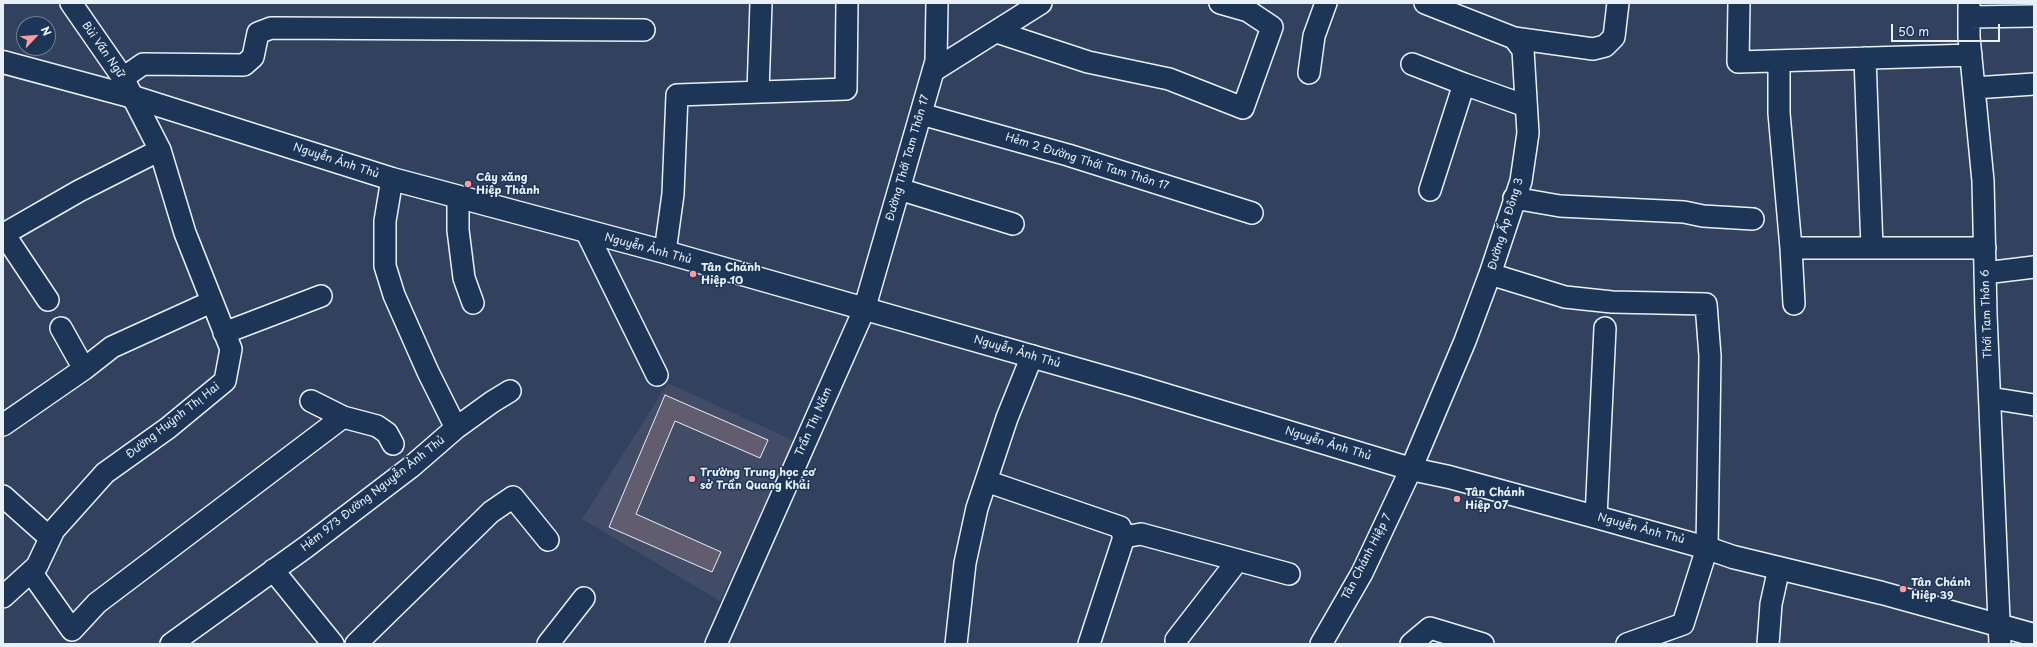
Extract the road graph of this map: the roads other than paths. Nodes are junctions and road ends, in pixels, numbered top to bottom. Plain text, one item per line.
1 (71, 3) edge
2 (761, 3) edge
3 (847, 3) edge
4 (937, 3) edge
5 (1041, 3) edge
6 (1220, 3) edge
7 (1326, 3) edge
8 (1425, 3) edge
9 (1618, 3) edge
10 (1739, 3) edge
11 (1969, 10) edge
12 (2034, 16) edge
13 (644, 30) dead end
14 (997, 32) junction
15 (1514, 38) junction
16 (1971, 55) junction
17 (1865, 58) junction
18 (1779, 61) junction
19 (3, 62) edge
20 (1412, 64) dead end
21 (933, 71) junction
22 (1309, 73) dead end
23 (123, 78) junction
24 (1464, 84) junction
25 (2034, 84) edge
26 (1974, 88) junction
27 (758, 92) junction
28 (134, 97) junction
29 (1526, 106) junction
30 (921, 114) junction
31 (160, 150) junction
32 (392, 179) junction
33 (899, 189) junction
34 (1430, 190) dead end
35 (458, 197) junction
36 (1514, 198) junction
37 (1252, 213) dead end
38 (1753, 219) dead end
39 (1013, 224) dead end
40 (587, 233) junction
41 (4, 234) edge
42 (1791, 248) junction
43 (1872, 248) junction
44 (1985, 248) junction
45 (665, 252) junction
46 (2034, 267) edge
47 (1985, 273) junction
48 (1490, 274) junction
49 (321, 296) dead end
50 (48, 300) dead end
51 (211, 302) junction
52 (473, 303) dead end
53 (1794, 304) dead end
54 (864, 310) junction
55 (61, 328) dead end
56 (1605, 328) dead end
57 (224, 333) junction
58 (1032, 356) junction
59 (84, 369) junction
60 (657, 375) dead end
61 (510, 391) dead end
62 (1990, 398) junction
63 (311, 401) dead end
64 (2034, 405) edge
65 (343, 417) junction
66 (3, 425) edge
67 (456, 428) junction
68 (393, 444) dead end
69 (1410, 469) junction
70 (986, 481) junction
71 (3, 496) edge
72 (1596, 517) junction
73 (1124, 537) junction
74 (50, 538) junction
75 (548, 540) dead end
76 (1707, 548) junction
77 (1238, 560) junction
78 (1779, 568) junction
79 (273, 570) junction
80 (31, 572) junction
81 (1289, 574) dead end
82 (3, 597) edge
83 (584, 598) dead end
84 (2001, 635) edge
85 (2034, 635) edge
86 (77, 637) edge
87 (1176, 640) dead end
88 (171, 644) edge
89 (333, 644) edge
90 (356, 644) edge
91 (548, 644) edge
92 (716, 644) edge
93 (956, 644) edge
94 (1089, 644) edge
95 (1321, 644) edge
96 (1411, 644) edge
97 (1483, 644) edge
98 (1627, 644) edge
99 (1768, 644) edge

1 - 23 street, Bùi Văn Ngữ
2 - 27 street
3 - 27 street
4 - 21 street, Đường Thới Tam Thôn 17
5 - 14 street
6 - 14 street
7 - 22 street
8 - 15 street
9 - 15 street
10 - 18 street
11 - 12 street
11 - 16 street, Thới Tam Thôn 6
13 - 23 street
14 - 21 street
15 - 29 street, Đường Ấp Đông 3
16 - 17 street
16 - 26 street, Thới Tam Thôn 6
17 - 18 street
17 - 43 street
18 - 42 street
19 - 28 main road, Nguyễn Ảnh Thủ
20 - 24 street
21 - 30 street, Đường Thới Tam Thôn 17
23 - 28 street, Bùi Văn Ngữ
24 - 29 street
24 - 34 street
25 - 26 street
26 - 44 street, Thới Tam Thôn 6
27 - 45 street
28 - 31 street, Đường Huỳnh Thị Hai
28 - 32 main road, Nguyễn Ảnh Thủ
29 - 36 street, Đường Ấp Đông 3
30 - 33 street, Đường Thới Tam Thôn 17
30 - 37 street, Hẻm 2 Đường Thới Tam Thôn 17
31 - 41 street
31 - 51 street, Đường Huỳnh Thị Hai
32 - 35 main road, Nguyễn Ảnh Thủ
32 - 67 street
33 - 39 street
33 - 54 street, Đường Thới Tam Thôn 17
35 - 40 main road, Nguyễn Ảnh Thủ
35 - 52 street
36 - 38 street
36 - 48 street, Đường Ấp Đông 3
40 - 45 main road, Nguyễn Ảnh Thủ
40 - 60 street
41 - 50 street
42 - 43 street
42 - 53 street
43 - 44 street
44 - 47 street, Thới Tam Thôn 6
45 - 54 main road, Nguyễn Ảnh Thủ
46 - 47 street
47 - 62 street, Thới Tam Thôn 6
48 - 69 street, Đường Ấp Đông 3
48 - 76 street
49 - 57 street
51 - 57 street, Đường Huỳnh Thị Hai
51 - 59 street
54 - 58 main road, Nguyễn Ảnh Thủ
54 - 92 street, Trần Thị Năm
55 - 59 street
56 - 72 street
57 - 74 street, Đường Huỳnh Thị Hai
58 - 69 main road, Nguyễn Ảnh Thủ
58 - 70 street
59 - 66 street
61 - 67 street, Hẻm 973 Đường Nguyễn Ảnh Thủ
62 - 64 street
62 - 84 street, Thới Tam Thôn 6
63 - 65 street
65 - 68 street
65 - 86 street
67 - 79 street, Hẻm 973 Đường Nguyễn Ảnh Thủ
69 - 72 main road, Nguyễn Ảnh Thủ
69 - 95 street, Tân Chánh Hiệp 7
70 - 73 street
70 - 93 street
71 - 74 street
72 - 76 main road, Nguyễn Ảnh Thủ
73 - 77 street
73 - 94 street
74 - 80 street, Đường Huỳnh Thị Hai
75 - 90 street
76 - 78 main road, Nguyễn Ảnh Thủ
76 - 98 street
77 - 81 street
77 - 87 street
78 - 84 main road, Nguyễn Ảnh Thủ
78 - 99 street
79 - 88 street, Hẻm 973 Đường Nguyễn Ảnh Thủ
79 - 89 street
80 - 82 street, Đường Huỳnh Thị Hai
80 - 86 street
83 - 91 street
84 - 85 main road, Nguyễn Ảnh Thủ
96 - 97 street

